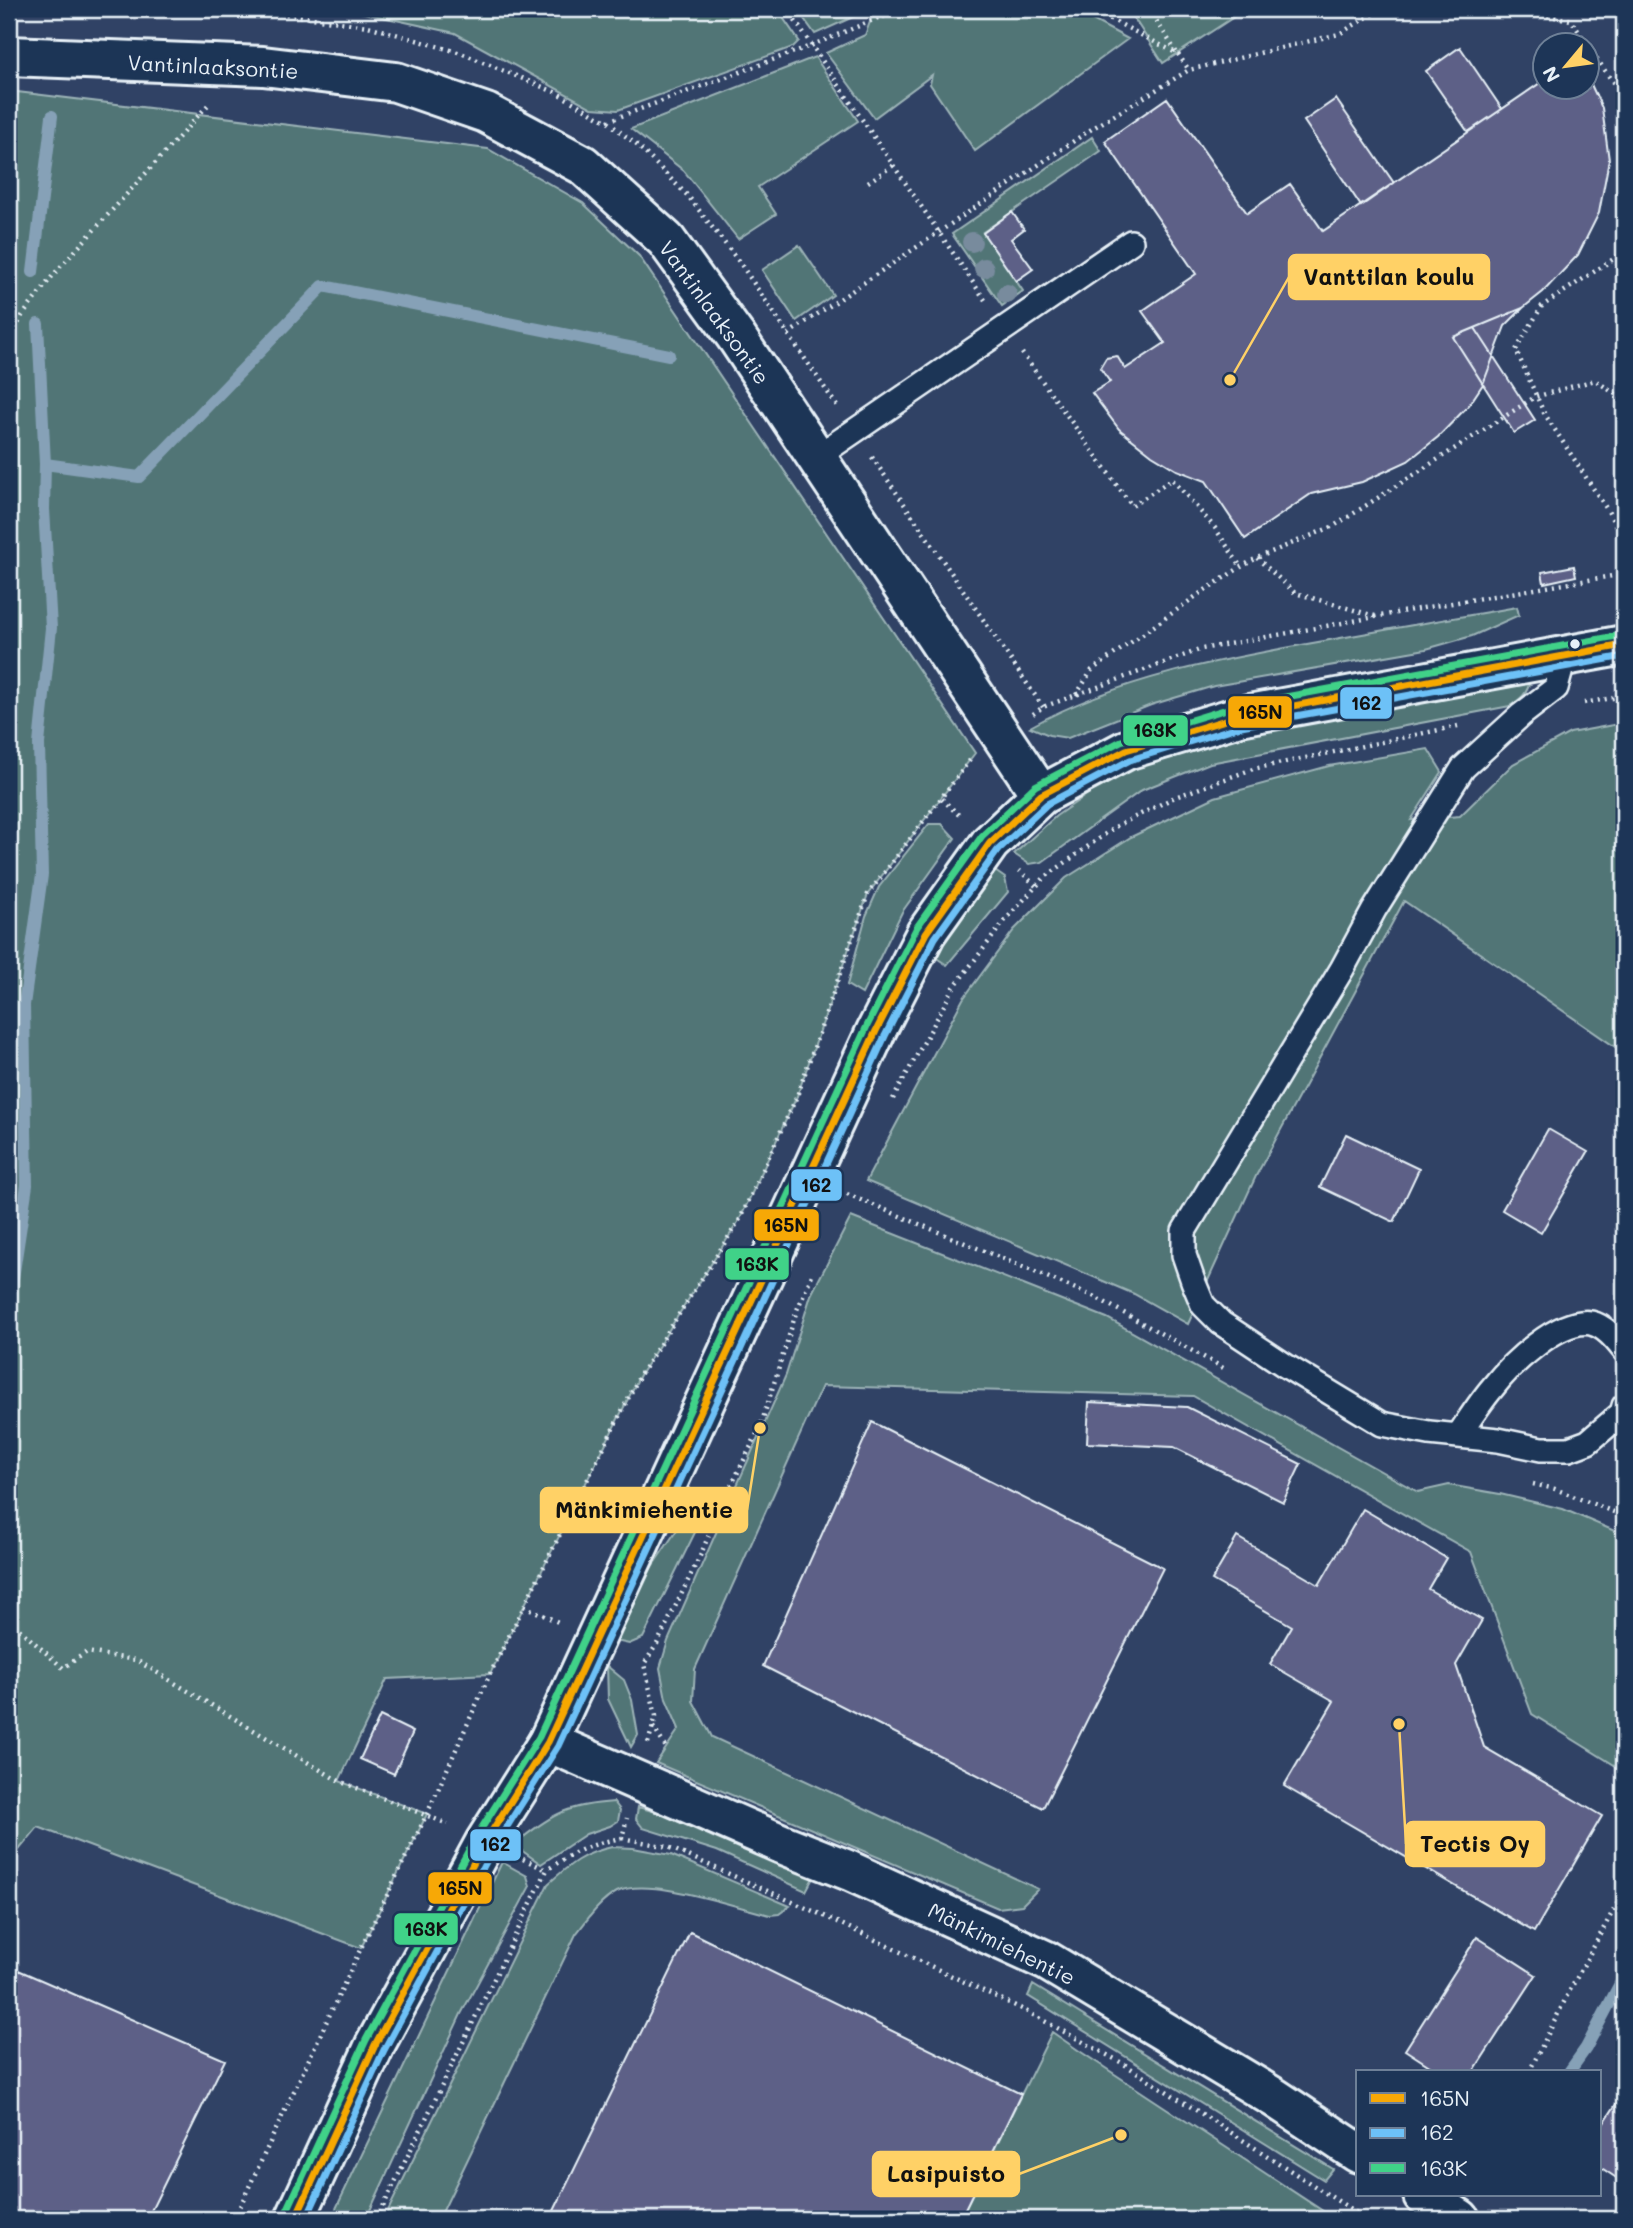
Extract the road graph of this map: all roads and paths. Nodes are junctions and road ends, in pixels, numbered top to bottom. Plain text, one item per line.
1 (788, 9) edge
2 (912, 9) edge
3 (1091, 9) edge
4 (1149, 9) edge
5 (1381, 9) edge
6 (1513, 9) edge
7 (813, 45) junction
8 (1178, 54) junction
9 (9, 56) edge
10 (1189, 70) junction
11 (214, 98) dead end
12 (1624, 99) edge
13 (608, 122) dead end
14 (894, 165) junction
15 (868, 181) dead end
16 (939, 232) junction
17 (1131, 242) dead end
18 (1624, 252) edge
19 (1004, 329) junction
20 (789, 334) dead end
21 (9, 342) edge
22 (1535, 397) junction
23 (1624, 400) edge
24 (815, 458) junction
25 (1624, 542) edge
26 (1257, 558) junction
27 (1241, 567) junction
28 (1624, 574) edge
29 (1375, 617) junction
30 (1624, 645) edge
31 (1565, 655) junction
32 (1076, 695) junction
33 (1624, 696) edge
34 (1521, 715) junction
35 (1001, 735) junction
36 (1041, 794) junction
37 (889, 1105) dead end
38 (852, 1183) dead end
39 (842, 1204) dead end
40 (813, 1273) dead end
41 (1624, 1350) edge
42 (1624, 1406) edge
43 (1458, 1436) junction
44 (9, 1620) edge
45 (548, 1742) junction
46 (636, 1782) junction
47 (427, 1814) junction
48 (622, 1838) junction
49 (1624, 1891) edge
50 (1530, 2070) edge
51 (1356, 2152) edge
52 (1425, 2196) edge
53 (234, 2219) edge
54 (295, 2219) edge
55 (377, 2219) edge
56 (1366, 2219) edge
57 (1460, 2219) edge

1 - 7 path
2 - 7 path
3 - 8 path
4 - 8 path
5 - 10 path
6 - 12 path
7 - 13 path
7 - 14 path
8 - 10 path
9 - 24 street, Vantinlaaksontie
10 - 16 path
11 - 21 path
14 - 15 path
14 - 16 path
16 - 19 path
16 - 20 path
17 - 19 lane
18 - 22 path
19 - 24 lane
19 - 27 path
22 - 23 path
22 - 25 path
22 - 26 path
24 - 35 street, Vantinlaaksontie
26 - 27 path
26 - 29 path
27 - 32 path
28 - 29 path
29 - 32 path
30 - 31 street
31 - 34 lane
31 - 36 street
32 - 35 path
33 - 34 path
34 - 37 path
34 - 43 lane
35 - 36 street, Vantinlaaksontie
35 - 47 path
36 - 45 street
38 - 39 path
40 - 46 path
41 - 43 lane
42 - 43 lane
44 - 47 path
45 - 46 street, Mänkimiehentie
45 - 54 street
46 - 48 path
46 - 51 street, Mänkimiehentie
47 - 53 path
48 - 55 path
48 - 56 path
49 - 50 path
52 - 57 street

